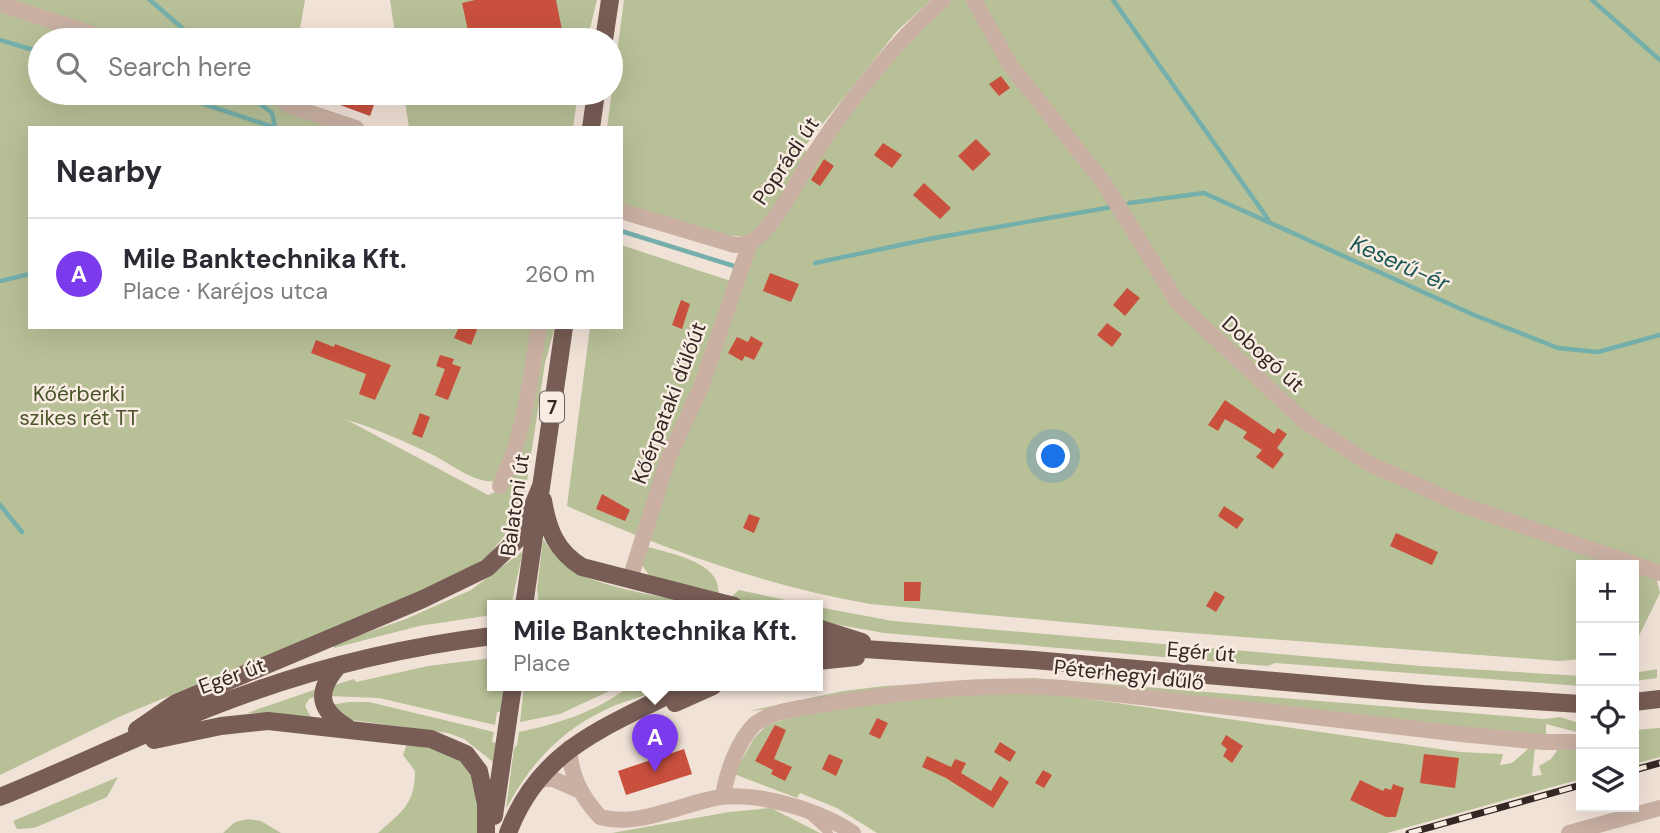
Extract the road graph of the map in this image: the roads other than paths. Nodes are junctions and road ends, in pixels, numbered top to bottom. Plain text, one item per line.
1 (610, 0) edge
2 (943, 0) edge
3 (974, 0) edge
4 (0, 5) edge
5 (74, 28) edge
6 (606, 28) edge
7 (287, 105) edge
8 (594, 105) edge
9 (350, 126) edge
10 (591, 126) edge
11 (623, 212) edge
12 (750, 243) junction
13 (539, 329) edge
14 (564, 329) edge
15 (500, 486) dead end
16 (541, 486) junction
17 (1660, 573) edge
18 (629, 579) junction
19 (525, 600) edge
20 (711, 600) edge
21 (823, 630) edge
22 (487, 637) edge
23 (823, 646) edge
24 (895, 652) junction
25 (823, 661) edge
26 (339, 665) junction
27 (512, 691) edge
28 (676, 691) edge
29 (701, 691) edge
30 (1660, 699) edge
31 (1639, 701) edge
32 (1576, 704) edge
33 (634, 713) junction
34 (348, 728) junction
35 (1576, 742) edge
36 (569, 748) junction
37 (110, 749) junction
38 (537, 781) junction
39 (578, 789) junction
40 (0, 797) edge
41 (723, 797) junction
42 (1660, 808) edge
43 (803, 810) junction
44 (486, 833) edge
45 (492, 833) edge
46 (508, 833) edge
47 (829, 833) edge
48 (853, 833) edge
49 (1569, 833) edge

1 - 6 main road
2 - 12 street, Poprádi út
3 - 17 street, Dobogó út
4 - 5 street
7 - 9 street
8 - 10 main road
11 - 12 street
12 - 18 street, Kőérpataki dűlőút
13 - 15 street
14 - 16 main road, Balatoni út / 7
16 - 18 main road
16 - 19 main road, Balatoni út / 7
16 - 37 main road
18 - 20 main road
21 - 24 main road
22 - 26 main road, Egér út
23 - 24 main road, Egér út
24 - 25 main road
24 - 32 main road, Egér út
26 - 34 main road
26 - 37 main road, Egér út
27 - 45 main road
28 - 33 main road
29 - 33 main road
30 - 31 main road
33 - 36 main road
34 - 37 main road
34 - 44 main road
35 - 41 street, Péterhegyi dűlő
36 - 38 main road
36 - 39 street
37 - 40 main road, Egér út
38 - 39 street
38 - 46 main road
39 - 41 street
41 - 43 street
42 - 49 street
43 - 47 lane
43 - 48 street

